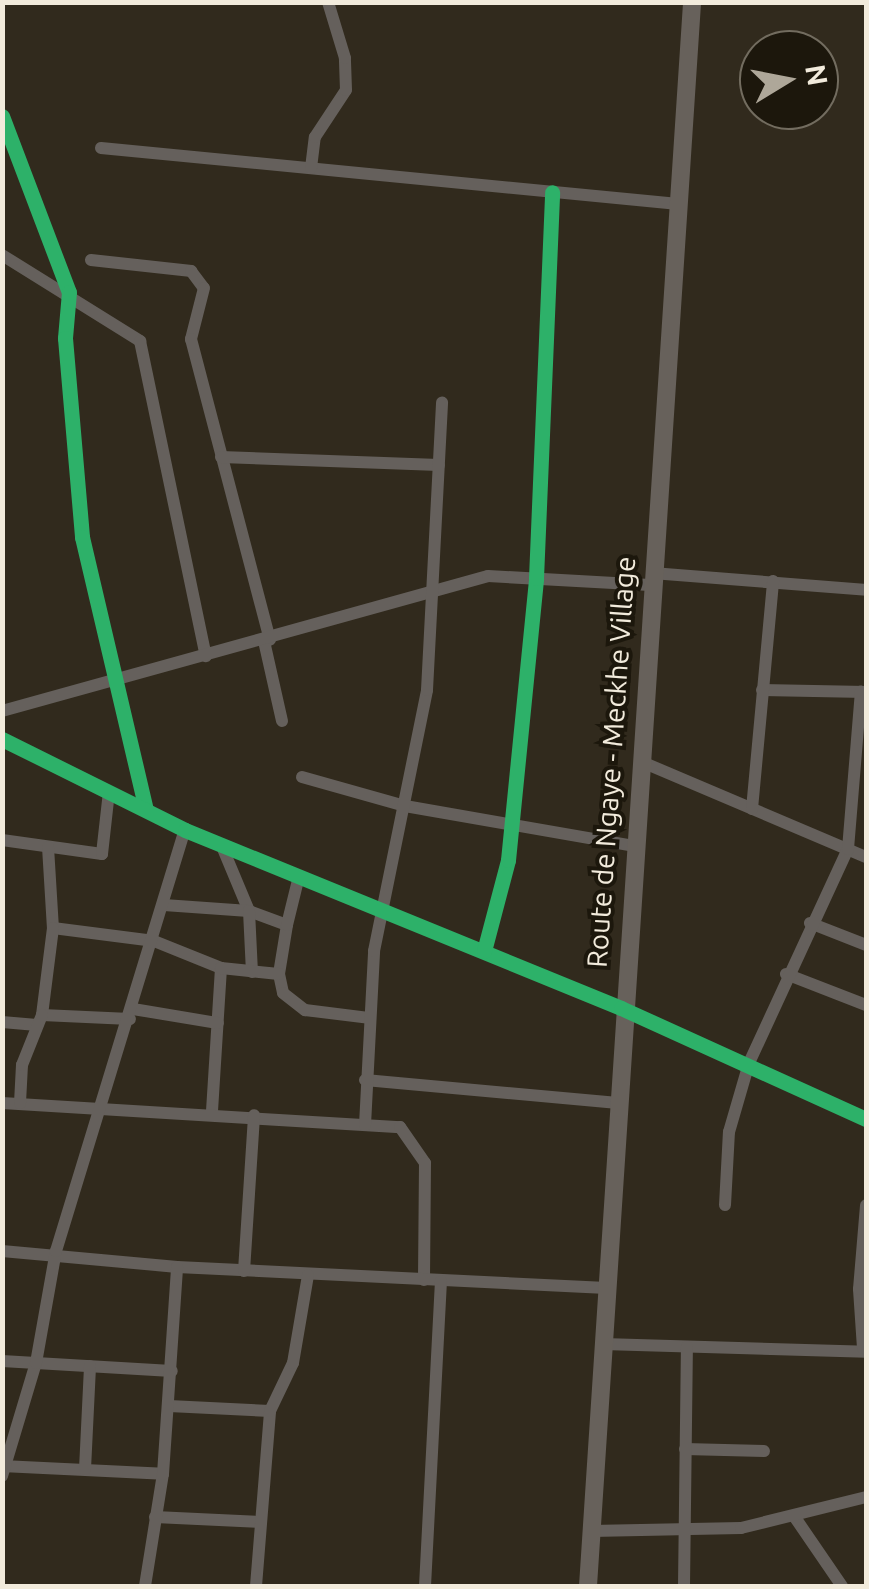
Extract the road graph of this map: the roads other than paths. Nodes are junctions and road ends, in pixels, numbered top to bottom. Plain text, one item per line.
1 (328, 2) edge
2 (692, 2) edge
3 (2, 116) edge
4 (101, 148) dead end
5 (311, 168) junction
6 (552, 192) junction
7 (678, 204) junction
8 (2, 255) edge
9 (90, 260) dead end
10 (69, 292) junction
11 (442, 402) dead end
12 (220, 457) junction
13 (439, 465) junction
14 (536, 578) junction
15 (651, 579) junction
16 (773, 581) junction
17 (866, 590) edge
18 (432, 592) junction
19 (267, 641) junction
20 (206, 656) junction
21 (116, 678) junction
22 (762, 690) junction
23 (864, 692) edge
24 (2, 711) edge
25 (282, 721) dead end
26 (3, 741) edge
27 (642, 762) junction
28 (302, 777) dead end
29 (109, 792) junction
30 (405, 806) junction
31 (146, 810) junction
32 (752, 810) junction
33 (514, 823) junction
34 (186, 830) junction
35 (2, 840) edge
36 (221, 844) junction
37 (634, 846) junction
38 (48, 847) junction
39 (848, 849) junction
40 (866, 857) edge
41 (299, 876) junction
42 (164, 905) junction
43 (249, 911) junction
44 (386, 912) junction
45 (810, 922) junction
46 (287, 925) junction
47 (53, 928) junction
48 (154, 941) junction
49 (866, 944) edge
50 (484, 951) junction
51 (221, 968) junction
52 (252, 972) junction
53 (279, 974) junction
54 (786, 974) junction
55 (866, 1006) edge
56 (621, 1008) junction
57 (131, 1014) junction
58 (369, 1018) junction
59 (40, 1020) junction
60 (2, 1022) edge
61 (218, 1022) junction
62 (749, 1063) junction
63 (365, 1080) junction
64 (2, 1102) edge
65 (618, 1103) junction
66 (20, 1104) junction
67 (105, 1108) junction
68 (212, 1112) junction
69 (254, 1115) junction
70 (866, 1118) edge
71 (365, 1124) junction
72 (725, 1205) dead end
73 (866, 1205) edge
74 (2, 1251) edge
75 (56, 1252) junction
76 (177, 1267) junction
77 (244, 1271) junction
78 (308, 1275) junction
79 (424, 1280) junction
80 (441, 1280) junction
81 (606, 1288) junction
82 (603, 1344) junction
83 (687, 1347) junction
84 (865, 1350) edge
85 (2, 1361) edge
86 (36, 1363) junction
87 (90, 1366) junction
88 (172, 1371) junction
89 (169, 1406) junction
90 (270, 1411) junction
91 (686, 1449) junction
92 (764, 1452) dead end
93 (3, 1470) edge
94 (85, 1470) junction
95 (163, 1474) junction
96 (866, 1497) edge
97 (155, 1516) junction
98 (794, 1516) junction
99 (261, 1522) junction
100 (591, 1531) junction
101 (684, 1533) junction
102 (146, 1586) edge
103 (256, 1586) edge
104 (425, 1586) edge
105 (588, 1586) edge
106 (684, 1586) edge
107 (842, 1586) edge

1 - 5 street
2 - 7 main road, Route de Ngaye - Meckhe Village
3 - 10 street
4 - 5 street
5 - 6 street
6 - 7 street
6 - 14 street
7 - 15 main road, Route de Ngaye - Meckhe Village
8 - 10 street
9 - 12 street
10 - 20 street
10 - 21 street
11 - 13 street
12 - 13 street
12 - 19 street
13 - 18 street
14 - 15 street
14 - 18 street
14 - 33 street
15 - 16 street
15 - 27 main road, Route de Ngaye - Meckhe Village
16 - 17 street
16 - 22 street
18 - 19 street
18 - 30 street
19 - 20 street
19 - 25 street
20 - 21 street
21 - 24 street
21 - 31 street
22 - 23 street
22 - 32 street
23 - 39 street
26 - 29 street
27 - 32 street
27 - 37 main road, Route de Ngaye - Meckhe Village
28 - 30 street
29 - 31 street
29 - 38 street
30 - 33 street
30 - 44 street
31 - 34 street
32 - 39 street
33 - 37 street
33 - 50 street
34 - 36 street
34 - 42 street
35 - 38 street
36 - 41 street
36 - 43 street
37 - 56 main road, Route de Ngaye - Meckhe Village
38 - 47 street
39 - 40 street
39 - 45 street
41 - 44 street
41 - 46 street
42 - 43 street
42 - 48 street
43 - 46 street
43 - 52 street
44 - 50 street
44 - 58 street
45 - 49 street
45 - 54 street
46 - 53 street
47 - 48 street
47 - 59 street
48 - 51 street
48 - 57 street
50 - 56 street
51 - 52 street
51 - 61 street
52 - 53 street
53 - 58 street
54 - 55 street
54 - 62 street
56 - 62 street
56 - 65 main road, Route de Ngaye - Meckhe Village
57 - 59 street
57 - 61 street
57 - 67 street
58 - 63 street
59 - 60 street
59 - 66 street
61 - 68 street
62 - 70 street
62 - 72 street
63 - 65 street
63 - 71 street
64 - 66 street
65 - 81 main road, Route de Ngaye - Meckhe Village
66 - 67 street
67 - 68 street
67 - 75 street
68 - 69 street
69 - 71 street
69 - 77 street
71 - 79 street
73 - 84 street
74 - 75 street
75 - 76 street
75 - 86 street
76 - 77 street
76 - 88 street
77 - 78 street
78 - 79 street
78 - 90 street
79 - 80 street
80 - 81 street
80 - 104 street
81 - 82 main road, Route de Ngaye - Meckhe Village
82 - 83 street
82 - 100 main road, Route de Ngaye - Meckhe Village
83 - 84 street
83 - 91 street
85 - 86 street
86 - 87 street
86 - 93 street
87 - 88 street
87 - 94 street
88 - 89 street
89 - 90 street
89 - 95 street
90 - 99 street
91 - 92 street
91 - 101 street
93 - 94 street
94 - 95 street
95 - 97 street
96 - 98 street
97 - 99 street
97 - 102 street
98 - 101 street
98 - 107 street
99 - 103 street
100 - 101 street
100 - 105 main road, Route de Ngaye - Meckhe Village
101 - 106 street

